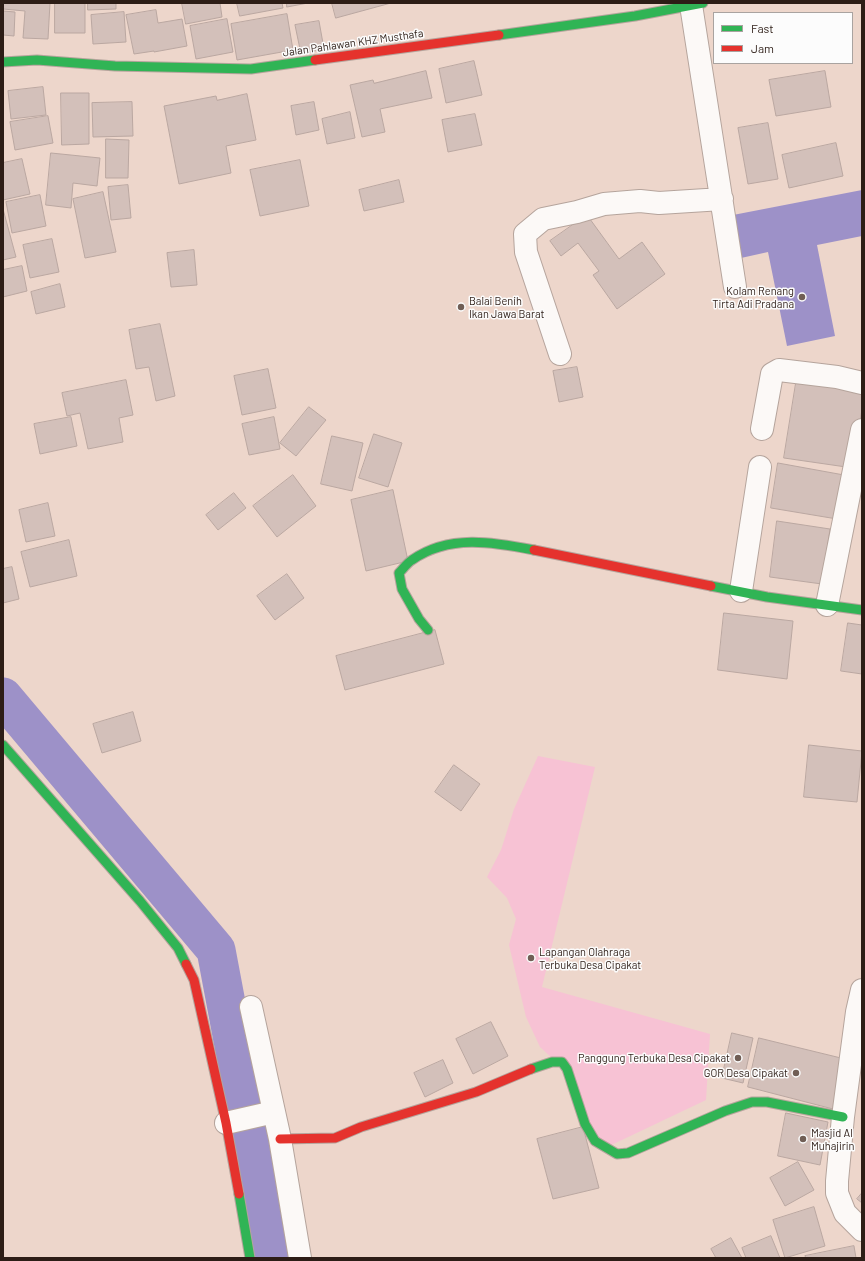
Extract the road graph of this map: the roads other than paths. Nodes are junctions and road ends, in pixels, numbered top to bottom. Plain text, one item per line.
1 (697, 4) edge
2 (634, 9) edge
3 (3, 62) edge
4 (722, 199) junction
5 (735, 287) dead end
6 (560, 354) dead end
7 (862, 383) edge
8 (762, 429) dead end
9 (862, 430) edge
10 (760, 467) dead end
11 (858, 467) edge
12 (741, 591) junction
13 (827, 605) junction
14 (862, 610) edge
15 (428, 630) dead end
16 (3, 746) edge
17 (862, 990) edge
18 (252, 1007) dead end
19 (271, 1113) junction
20 (843, 1117) junction
21 (232, 1122) junction
22 (280, 1138) junction
23 (862, 1230) edge
24 (250, 1258) edge
25 (300, 1258) edge

1 - 2 street, Jalan Pahlawan KHZ Musthafa
1 - 4 street
2 - 3 street, Jalan Pahlawan KHZ Musthafa
4 - 5 street
4 - 6 street
7 - 8 street
9 - 11 street
10 - 12 street
11 - 13 street
12 - 13 street
12 - 15 street
13 - 14 street
16 - 21 street
17 - 20 street
18 - 19 street
19 - 21 street
19 - 22 street
20 - 22 street
20 - 23 street
21 - 24 street
22 - 25 street

